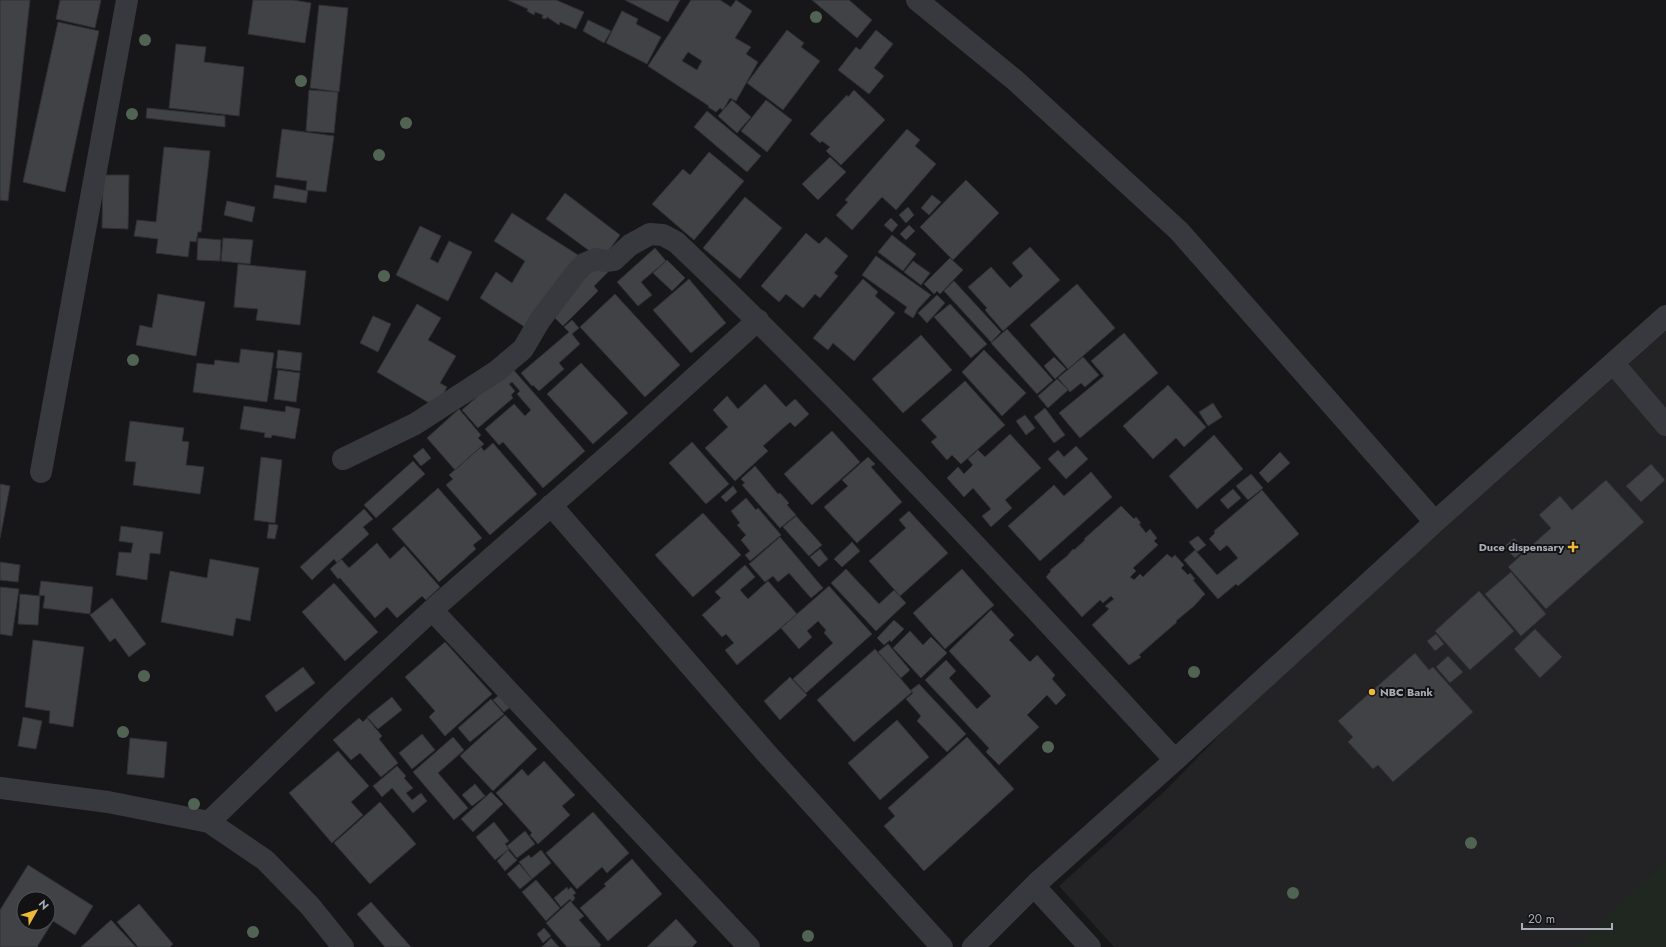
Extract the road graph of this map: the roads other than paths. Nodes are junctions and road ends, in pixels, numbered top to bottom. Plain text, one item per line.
1 (127, 0) edge
2 (917, 0) edge
3 (1666, 316) edge
4 (758, 320) junction
5 (1614, 364) junction
6 (1666, 425) edge
7 (344, 459) dead end
8 (41, 472) dead end
9 (552, 505) junction
10 (1435, 522) junction
11 (432, 610) junction
12 (1175, 760) junction
13 (0, 788) edge
14 (209, 822) junction
15 (1034, 886) junction
16 (343, 947) edge
17 (748, 947) edge
18 (942, 947) edge
19 (973, 947) edge
20 (1090, 947) edge

1 - 8 street
2 - 10 street
3 - 5 street
4 - 7 street
4 - 9 street
4 - 12 street
5 - 6 street
5 - 10 street
9 - 11 street
9 - 18 street
10 - 12 street
11 - 14 street
11 - 17 street
12 - 15 street
13 - 14 street
14 - 16 street
15 - 19 street
15 - 20 street

